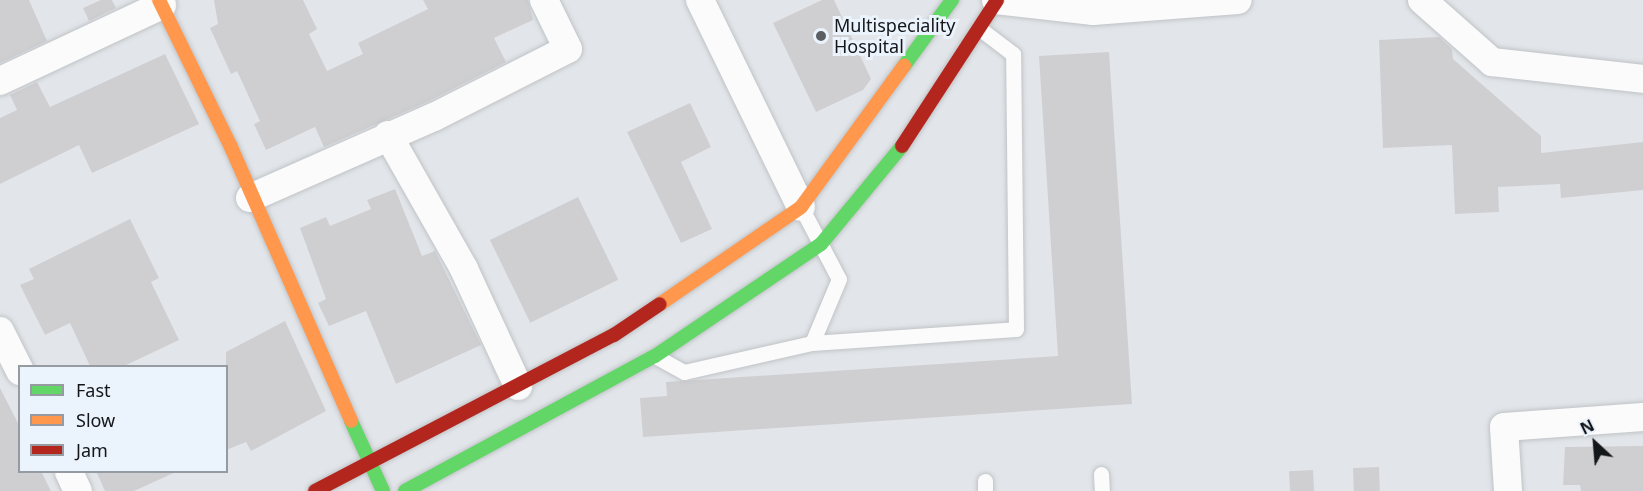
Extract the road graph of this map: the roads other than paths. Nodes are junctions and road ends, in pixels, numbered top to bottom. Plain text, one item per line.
1 (544, 0) edge
2 (700, 0) edge
3 (951, 0) edge
4 (996, 0) edge
5 (1238, 0) edge
6 (1422, 0) edge
7 (161, 3) edge
8 (979, 28) junction
9 (1643, 79) edge
10 (0, 81) edge
11 (388, 135) junction
12 (250, 198) junction
13 (801, 207) junction
14 (821, 244) junction
15 (0, 331) edge
16 (812, 343) junction
17 (655, 356) junction
18 (18, 367) edge
19 (518, 386) junction
20 (1643, 417) edge
21 (370, 460) junction
22 (70, 473) edge
23 (1101, 474) dead end
24 (78, 491) edge
25 (315, 491) edge
26 (383, 491) edge
27 (405, 491) edge
28 (1102, 491) edge
29 (1508, 491) edge

1 - 11 street
2 - 13 street
3 - 13 main road
4 - 5 street
4 - 8 main road
6 - 9 street
7 - 10 street
7 - 12 main road
8 - 14 main road
8 - 16 lane
11 - 12 street
11 - 19 street
12 - 21 main road
13 - 14 lane
13 - 19 main road
14 - 16 lane
14 - 17 main road
15 - 18 street
16 - 17 lane
17 - 27 main road
19 - 21 main road
20 - 29 street
21 - 25 main road
21 - 26 main road
22 - 24 street
23 - 28 lane

